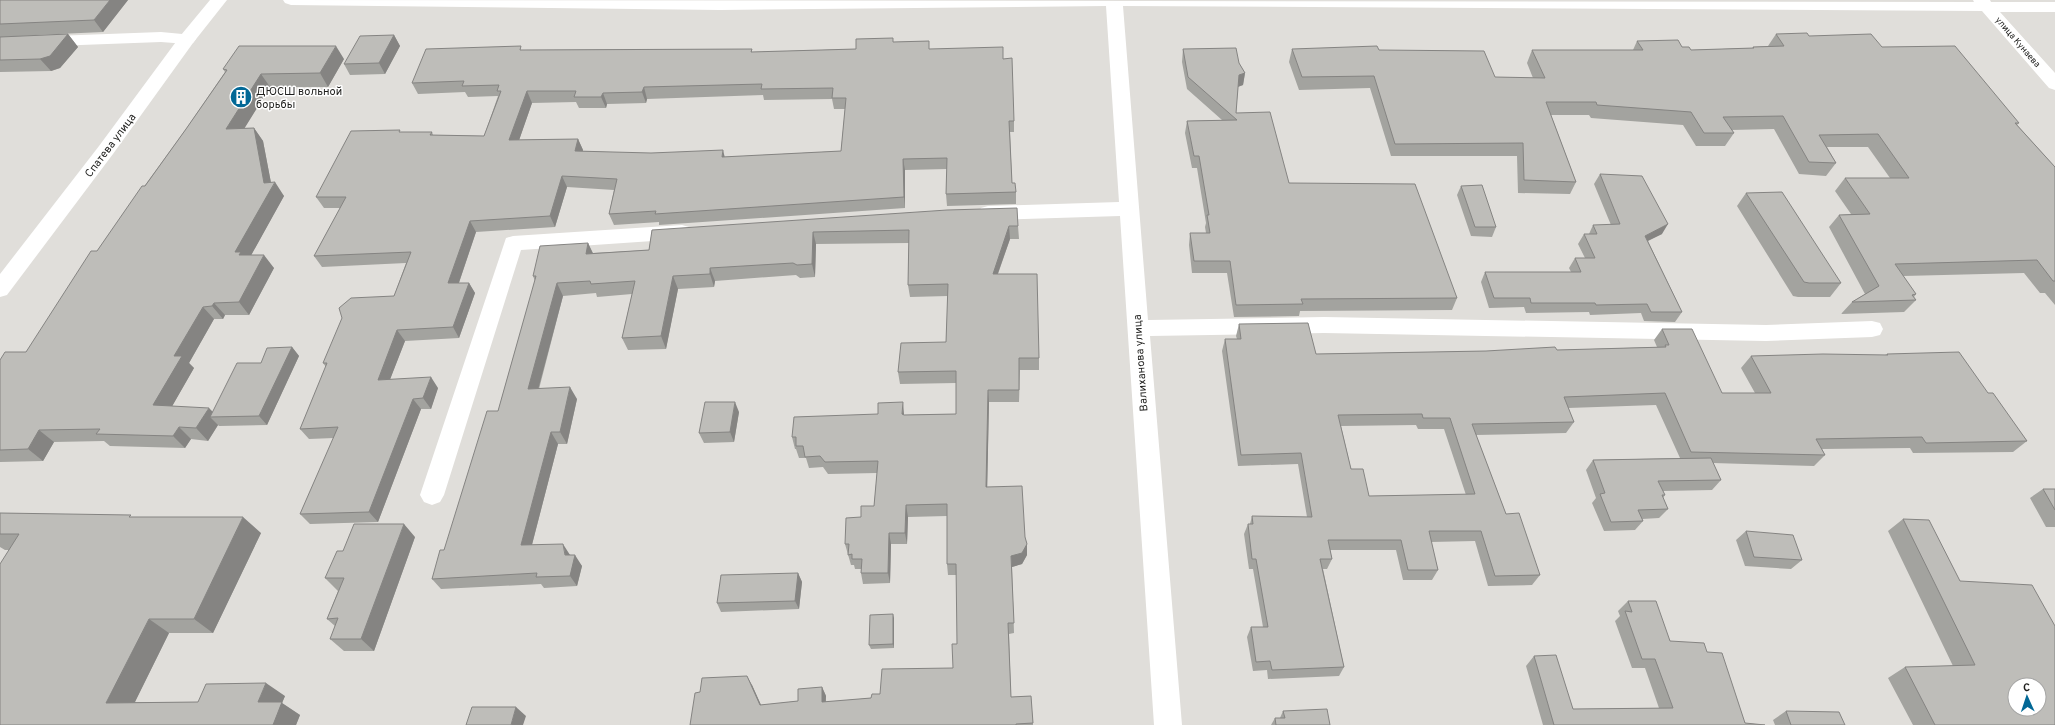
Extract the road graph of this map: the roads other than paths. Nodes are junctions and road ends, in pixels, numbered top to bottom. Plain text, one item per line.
1 (219, 0) edge
2 (291, 0) edge
3 (1114, 0) edge
4 (1984, 3) edge
5 (2055, 7) edge
6 (187, 39) junction
7 (0, 43) edge
8 (2055, 84) edge
9 (1129, 209) junction
10 (972, 213) edge
11 (703, 230) edge
12 (0, 289) edge
13 (1137, 328) junction
14 (1872, 329) dead end
15 (432, 495) dead end
16 (1168, 725) edge

1 - 6 street, Спатева улица
2 - 3 street
3 - 4 street
3 - 9 street, Валиханова улица
4 - 5 street
4 - 8 street, улица Кунаева
6 - 7 street
6 - 12 street, Спатева улица
9 - 10 street
9 - 13 street, Валиханова улица
11 - 15 street
13 - 14 street
13 - 16 street, Валиханова улица

